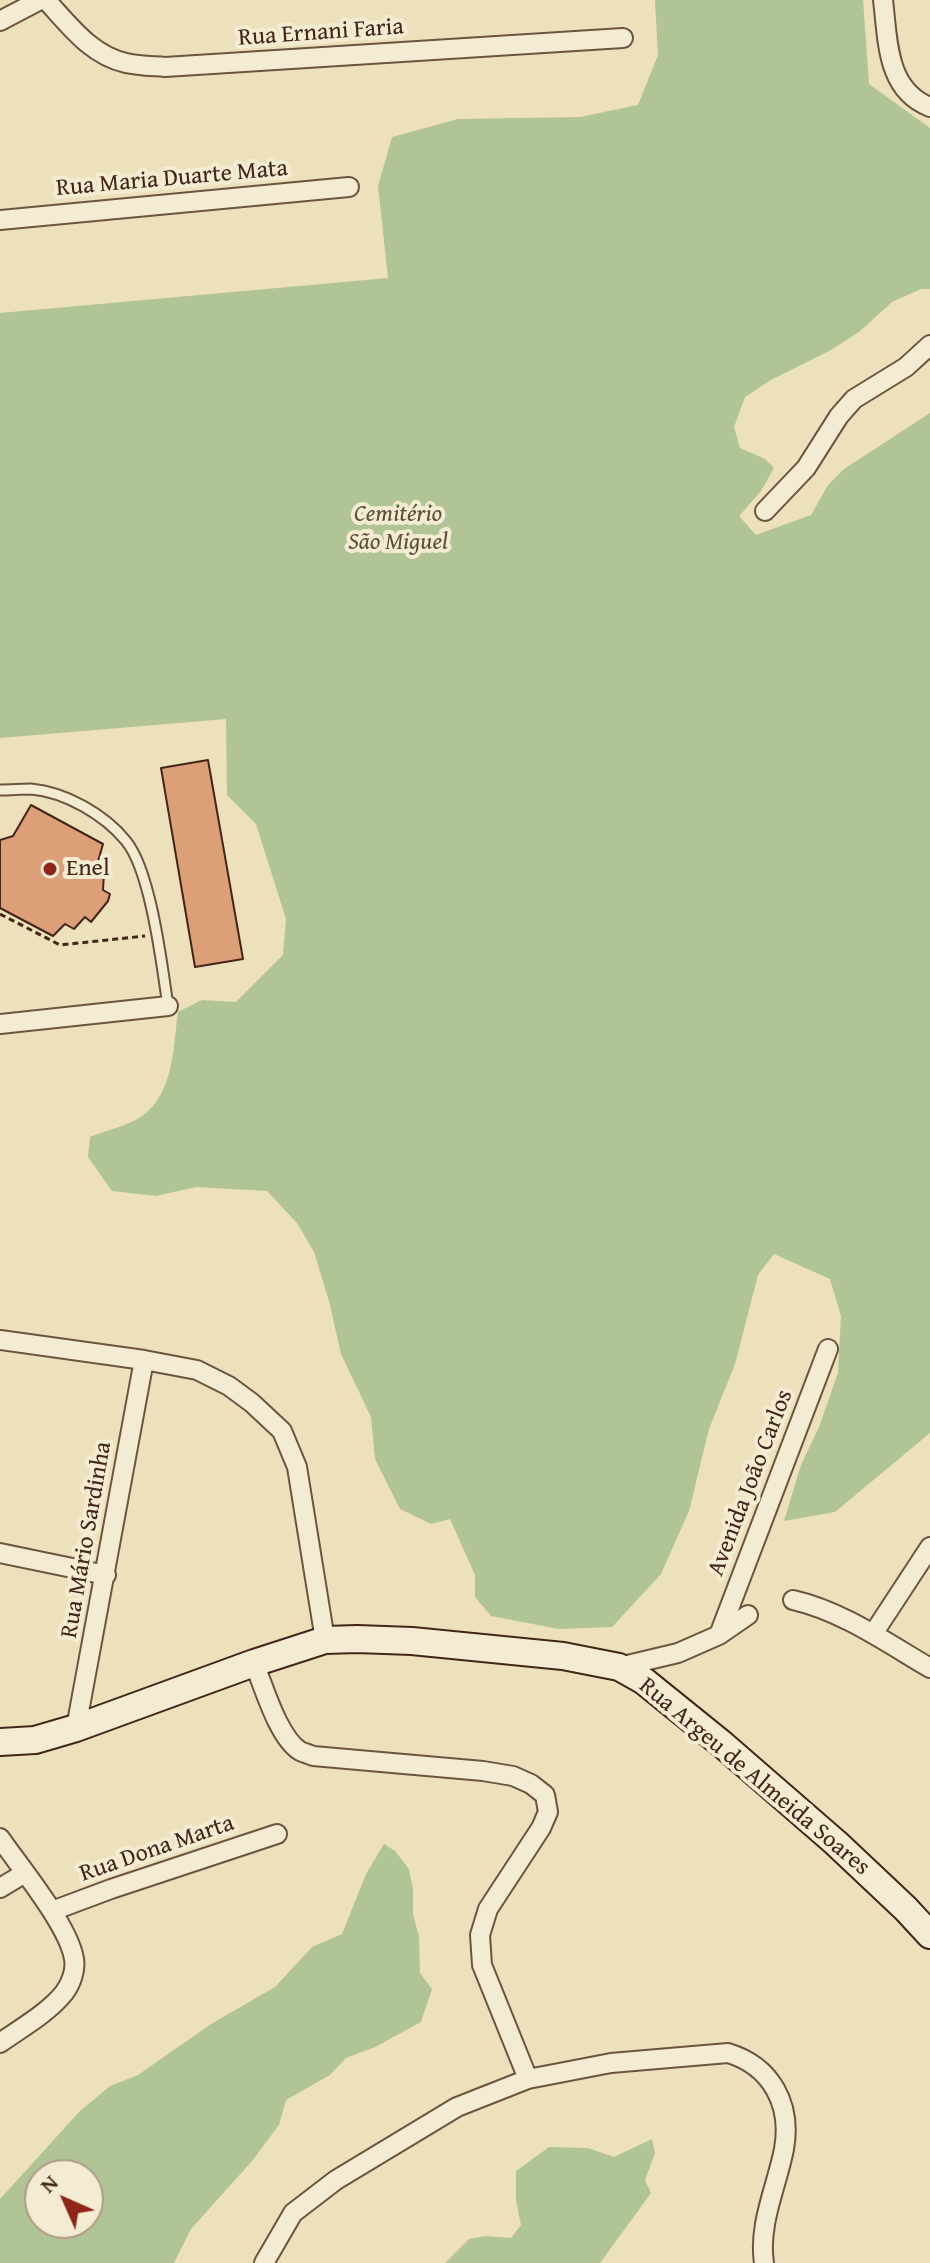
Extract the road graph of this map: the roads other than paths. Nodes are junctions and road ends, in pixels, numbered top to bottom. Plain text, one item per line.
1 (40, 0) edge
2 (46, 0) edge
3 (883, 0) edge
4 (0, 21) edge
5 (623, 38) dead end
6 (930, 107) edge
7 (349, 187) dead end
8 (0, 220) edge
9 (930, 345) edge
10 (765, 511) dead end
11 (0, 790) edge
12 (168, 1006) joint
13 (0, 1024) edge
14 (0, 1340) edge
15 (828, 1349) dead end
16 (144, 1360) junction
17 (930, 1547) edge
18 (0, 1553) edge
19 (106, 1575) junction
20 (793, 1600) dead end
21 (748, 1615) dead end
22 (873, 1634) junction
23 (719, 1635) junction
24 (325, 1640) junction
25 (254, 1663) junction
26 (619, 1667) junction
27 (930, 1668) edge
28 (76, 1728) junction
29 (0, 1742) edge
30 (277, 1834) dead end
31 (0, 1838) edge
32 (25, 1873) junction
33 (0, 1888) edge
34 (52, 1911) junction
35 (930, 1935) edge
36 (0, 2043) edge
37 (528, 2079) junction
38 (264, 2263) edge
39 (764, 2263) edge

1 - 4 street
2 - 5 street, Rua Ernani Faria
3 - 6 street
7 - 8 street, Rua Maria Duarte Mata
9 - 10 street
11 - 12 lane
12 - 13 street
14 - 16 street
15 - 23 street, Avenida João Carlos
16 - 19 street, Rua Mário Sardinha
16 - 24 street
17 - 22 street
18 - 19 street
19 - 28 street, Rua Mário Sardinha
20 - 22 street
21 - 23 street
22 - 27 street
23 - 26 street
24 - 25 street, Rua Argeu de Almeida Soares
24 - 26 street, Rua Argeu de Almeida Soares
25 - 28 street, Rua Argeu de Almeida Soares
25 - 37 street
26 - 35 street, Rua Argeu de Almeida Soares
28 - 29 street, Rua Argeu de Almeida Soares
30 - 34 street, Rua Dona Marta
31 - 32 street
32 - 33 street
32 - 34 street
34 - 36 street
37 - 38 street
37 - 39 street

